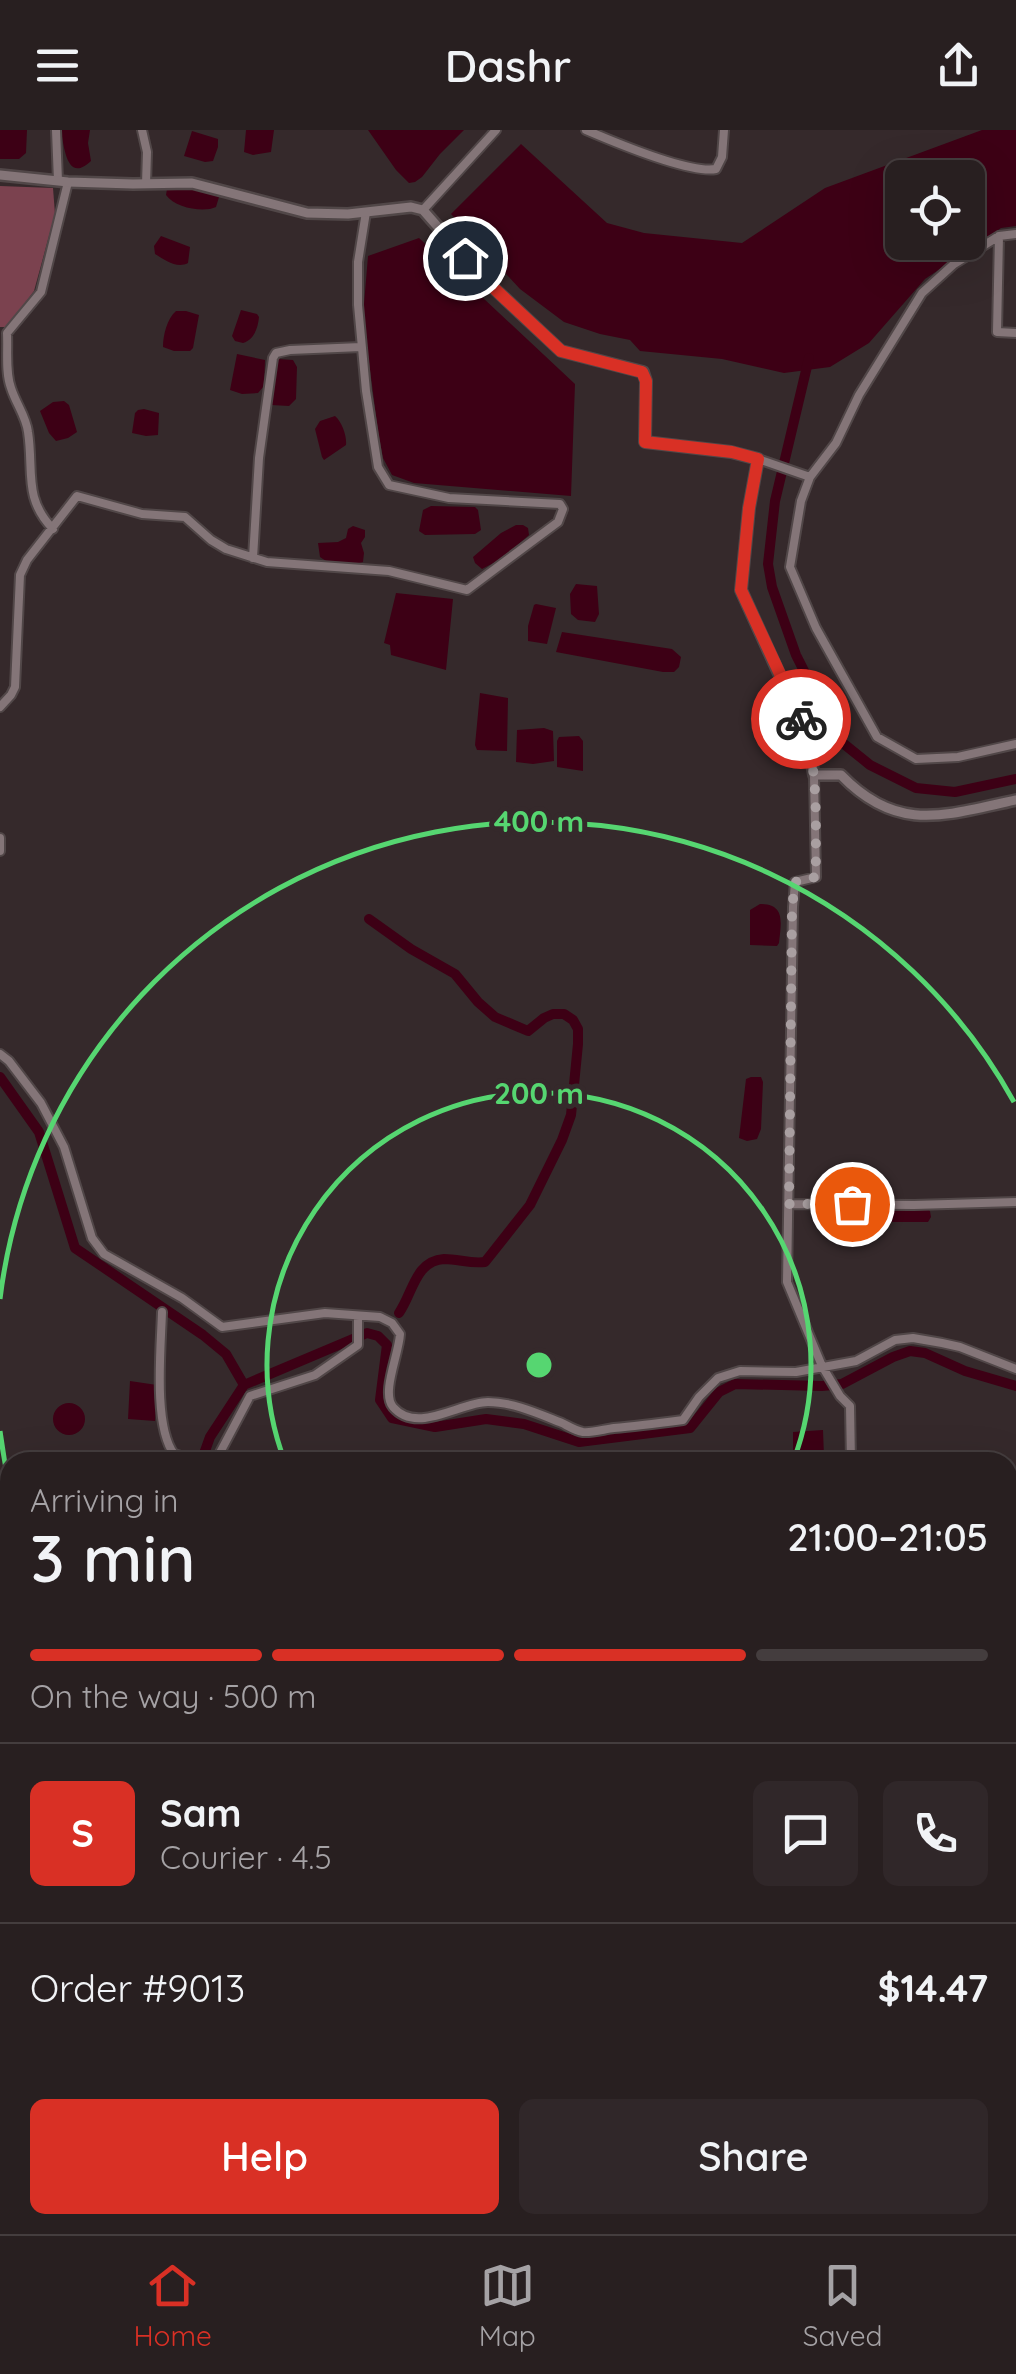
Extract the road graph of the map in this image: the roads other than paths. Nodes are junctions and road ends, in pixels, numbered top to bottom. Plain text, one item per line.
1 (56, 130) edge
2 (142, 130) edge
3 (496, 130) edge
4 (586, 130) edge
5 (724, 130) edge
6 (608, 135) edge
7 (0, 174) edge
8 (63, 181) junction
9 (146, 184) junction
10 (423, 210) junction
11 (366, 212) junction
12 (1016, 234) edge
13 (999, 236) junction
14 (1016, 333) edge
15 (362, 348) junction
16 (5, 387) edge
17 (758, 459) junction
18 (810, 477) junction
19 (54, 529) junction
20 (253, 558) junction
21 (0, 707) edge
22 (1016, 744) edge
23 (814, 774) junction
24 (1016, 800) edge
25 (0, 838) edge
26 (0, 851) edge
27 (0, 1054) edge
28 (1016, 1202) edge
29 (789, 1204) junction
30 (162, 1312) dead end
31 (358, 1316) junction
32 (1016, 1369) edge
33 (824, 1370) junction
34 (173, 1452) edge
35 (219, 1452) edge
36 (851, 1452) edge

1 - 8 street
2 - 9 street
3 - 10 street
4 - 6 street
5 - 6 street
7 - 8 street
8 - 9 street
8 - 16 street
9 - 11 street
10 - 11 street
10 - 17 street
11 - 15 street
12 - 13 street
13 - 14 street
13 - 18 street
15 - 20 street
15 - 20 street
16 - 19 street
17 - 18 street
17 - 23 street
18 - 22 street
19 - 20 street
19 - 21 street
23 - 24 street
23 - 29 street
25 - 26 street
27 - 31 street
28 - 29 street
29 - 33 street
30 - 34 street
31 - 33 street
31 - 35 street
32 - 33 street
33 - 36 street

